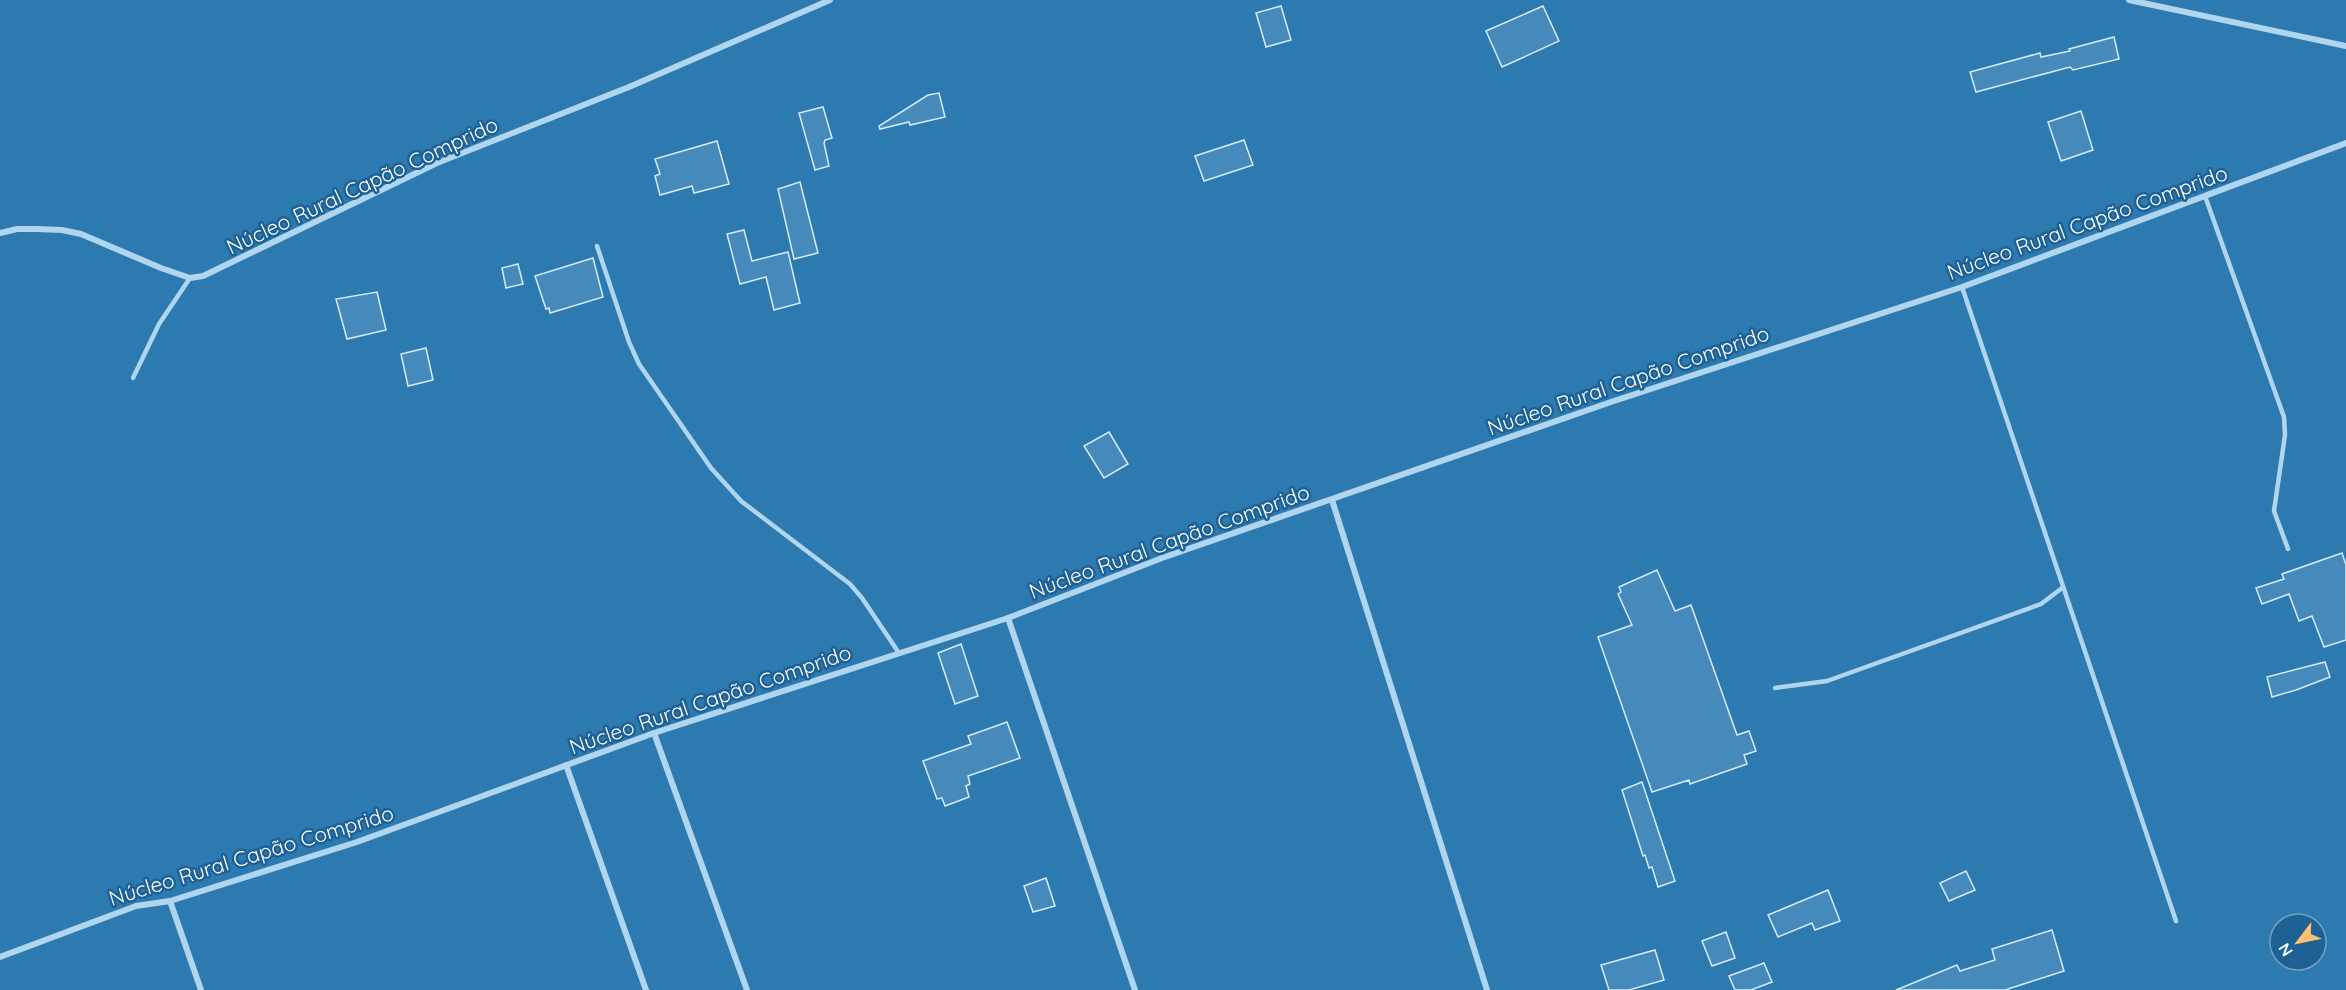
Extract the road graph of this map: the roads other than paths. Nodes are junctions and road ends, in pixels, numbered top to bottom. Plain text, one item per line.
1 (830, 0) edge
2 (2129, 0) edge
3 (2346, 46) edge
4 (2346, 143) edge
5 (2205, 196) junction
6 (0, 234) edge
7 (597, 246) dead end
8 (190, 278) junction
9 (1962, 287) junction
10 (133, 378) dead end
11 (1332, 500) junction
12 (2288, 549) dead end
13 (2062, 588) junction
14 (1008, 618) junction
15 (899, 653) junction
16 (1774, 688) dead end
17 (654, 733) junction
18 (566, 765) junction
19 (170, 901) junction
20 (2176, 921) dead end
21 (0, 957) edge
22 (201, 990) edge
23 (646, 990) edge
24 (747, 990) edge
25 (1135, 990) edge
26 (1487, 990) edge

1 - 8 street, Núcleo Rural Capão Comprido
2 - 3 street
4 - 5 street, Núcleo Rural Capão Comprido
5 - 9 street, Núcleo Rural Capão Comprido
5 - 12 lane
6 - 8 street
7 - 15 lane
8 - 10 lane
9 - 11 street, Núcleo Rural Capão Comprido
9 - 13 lane
11 - 14 street, Núcleo Rural Capão Comprido
11 - 26 street
13 - 16 lane
13 - 20 lane
14 - 15 street, Núcleo Rural Capão Comprido
14 - 25 street
15 - 17 street, Núcleo Rural Capão Comprido
17 - 18 street, Núcleo Rural Capão Comprido
17 - 24 street
18 - 19 street, Núcleo Rural Capão Comprido
18 - 23 street
19 - 21 street, Núcleo Rural Capão Comprido
19 - 22 street

